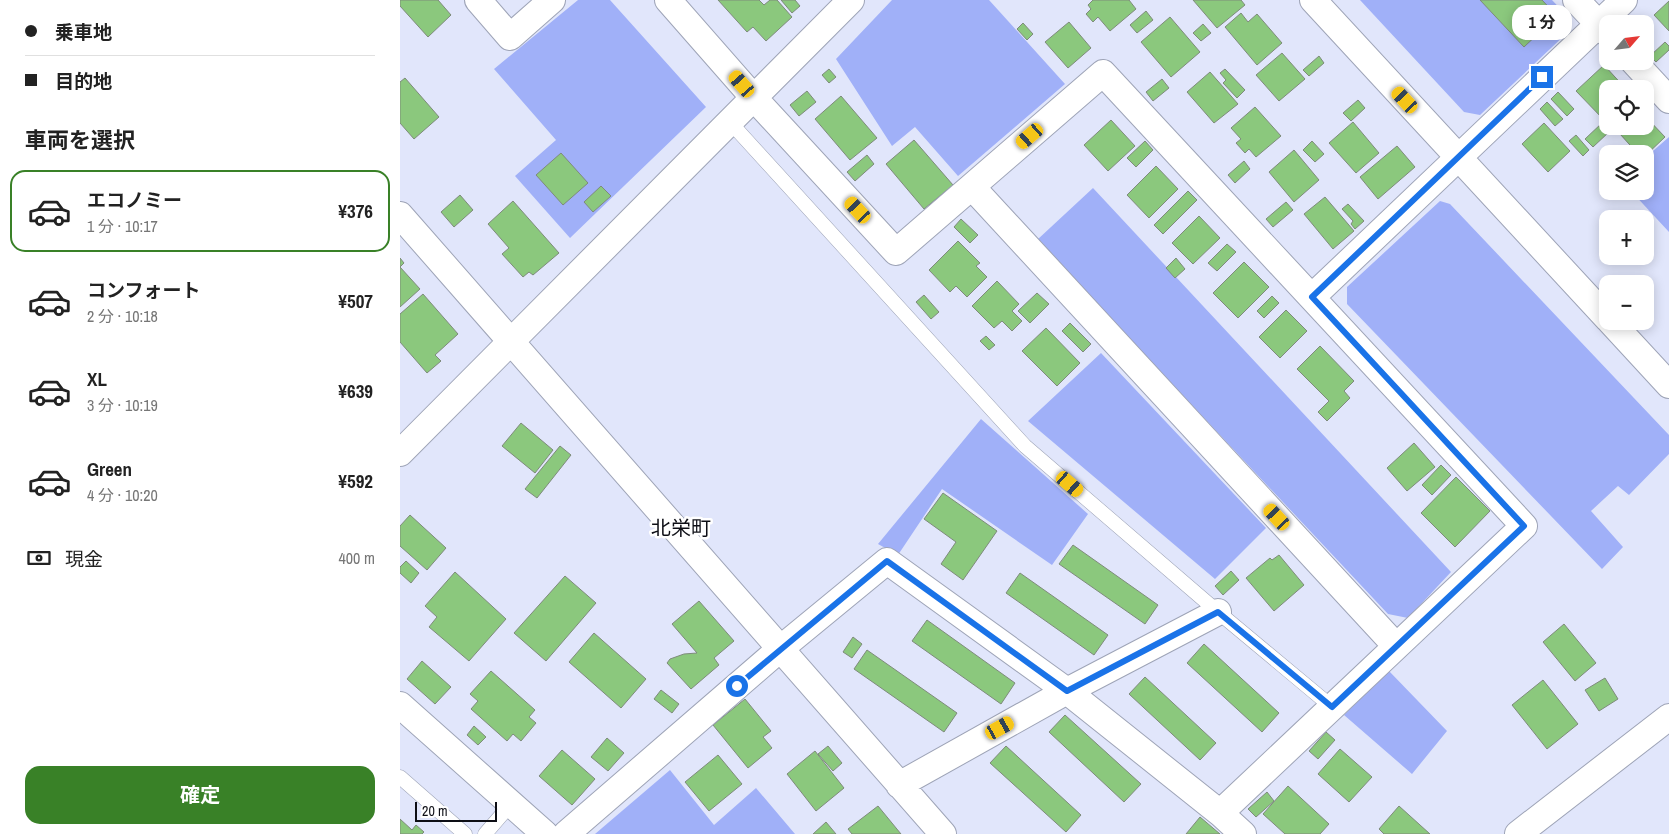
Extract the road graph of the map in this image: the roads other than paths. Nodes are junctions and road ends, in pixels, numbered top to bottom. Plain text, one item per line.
1 (478, 0) edge
2 (552, 0) edge
3 (668, 0) edge
4 (851, 0) edge
5 (1312, 0) edge
6 (1576, 0) edge
7 (1624, 0) edge
8 (1613, 15) edge
9 (1599, 25) edge
10 (1599, 33) edge
11 (1641, 70) edge
12 (754, 98) junction
13 (1669, 100) edge
14 (730, 122) junction
15 (1458, 157) junction
16 (972, 187) junction
17 (400, 215) edge
18 (1312, 297) junction
19 (1599, 309) edge
20 (1618, 330) edge
21 (511, 342) junction
22 (1669, 385) edge
23 (400, 453) edge
24 (1218, 612) junction
25 (1396, 646) junction
26 (780, 649) junction
27 (1067, 691) junction
28 (400, 705) edge
29 (1332, 707) junction
30 (1669, 717) edge
31 (400, 777) edge
32 (900, 785) junction
33 (511, 804) junction
34 (1220, 813) junction
35 (465, 834) edge
36 (485, 834) edge
37 (545, 834) edge
38 (566, 834) edge
39 (943, 834) edge
40 (1243, 834) edge
41 (1518, 834) edge

1 - 2 street
3 - 12 street
4 - 12 street
5 - 15 street
6 - 9 street
7 - 8 street
10 - 15 street
11 - 13 street
12 - 14 street
12 - 16 street
14 - 21 street
14 - 24 lane
15 - 18 street
15 - 19 street
16 - 18 street
16 - 25 street
17 - 21 street
18 - 25 street
20 - 22 street
21 - 23 street
21 - 26 street
24 - 27 street
24 - 29 lane
25 - 29 street
26 - 27 street
26 - 32 street
26 - 38 street
27 - 32 street
27 - 34 street
28 - 33 street
29 - 34 street
30 - 41 street
31 - 35 lane
32 - 39 street
33 - 36 lane
33 - 37 street
34 - 40 street

